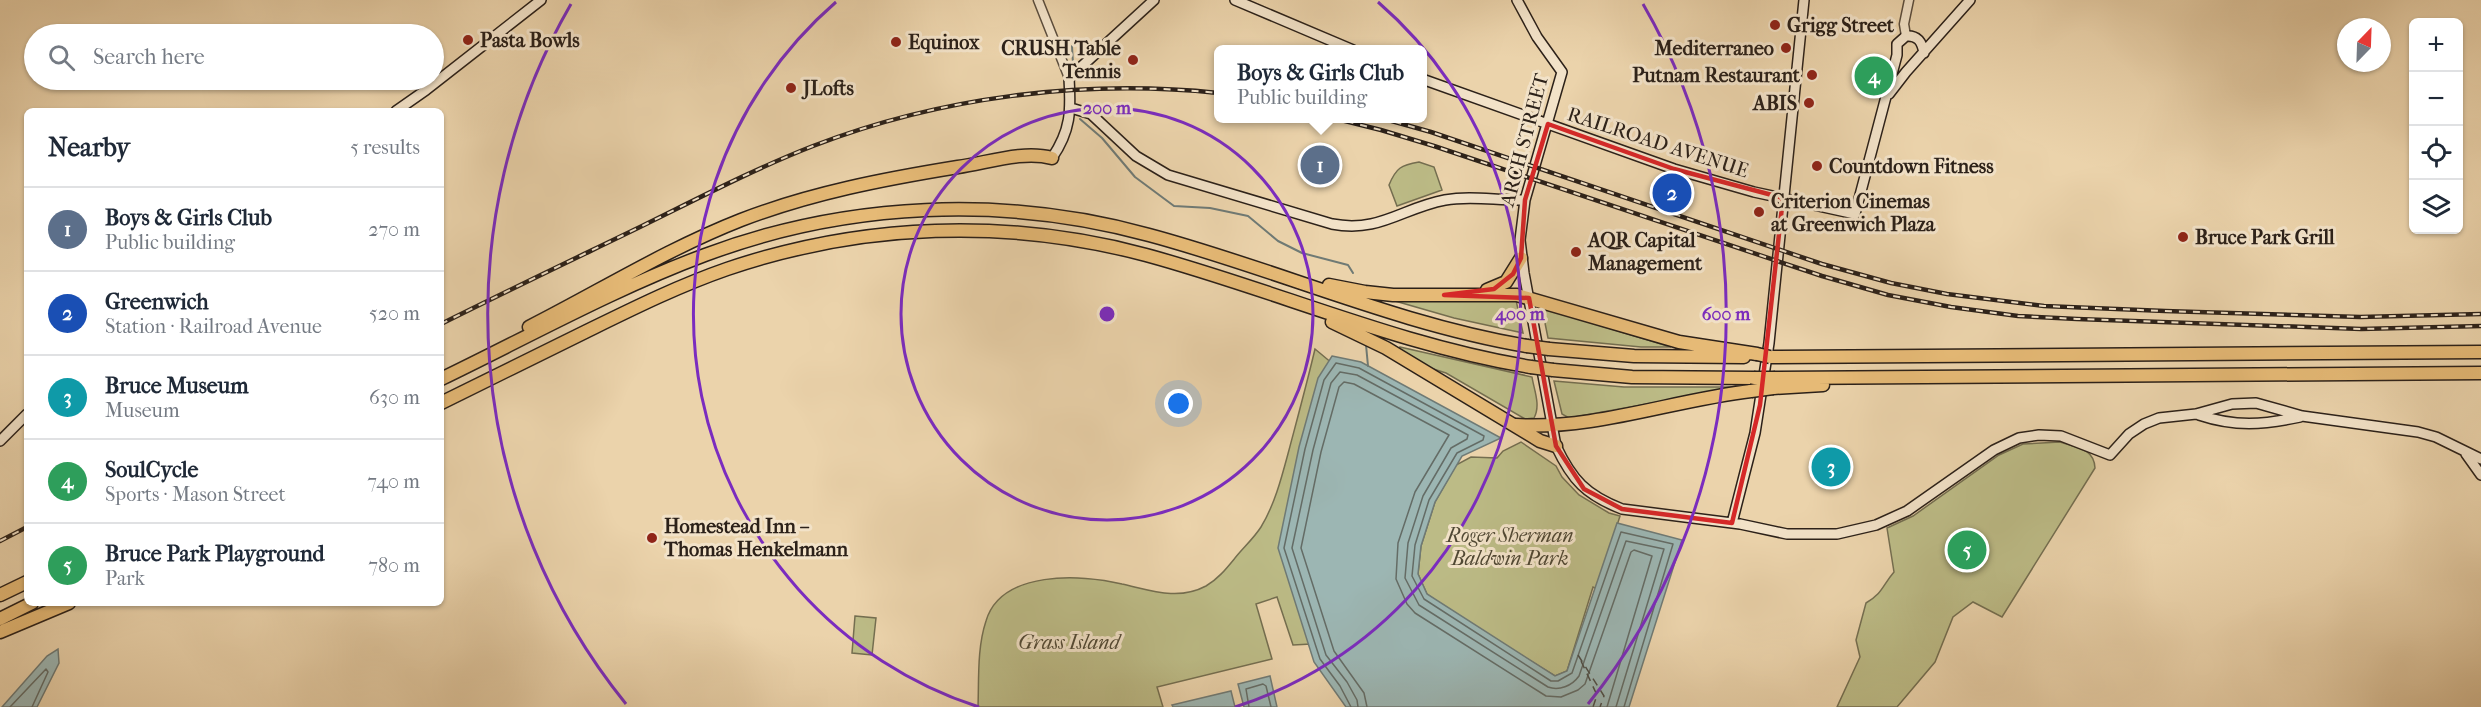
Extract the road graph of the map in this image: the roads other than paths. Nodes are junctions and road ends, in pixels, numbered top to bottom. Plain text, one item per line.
1 (541, 0) edge
2 (1038, 0) edge
3 (1154, 0) edge
4 (1234, 0) edge
5 (1517, 0) edge
6 (1804, 0) edge
7 (1909, 0) edge
8 (1970, 0) edge
9 (1906, 36) junction
10 (1937, 36) junction
11 (1917, 38) junction
12 (1341, 45) edge
13 (1924, 53) junction
14 (1898, 55) junction
15 (1914, 64) junction
16 (444, 78) edge
17 (1069, 78) junction
18 (1427, 81) edge
19 (426, 90) edge
20 (1886, 99) junction
21 (400, 108) edge
22 (1071, 108) junction
23 (1548, 124) junction
24 (1052, 158) joint
25 (1784, 198) junction
26 (1525, 200) junction
27 (1521, 258) junction
28 (727, 269) junction
29 (1327, 288) junction
30 (1444, 296) junction
31 (1529, 298) junction
32 (1325, 316) junction
33 (2481, 352) edge
34 (1757, 355) junction
35 (531, 367) dead end
36 (2481, 373) edge
37 (444, 376) edge
38 (444, 377) edge
39 (1774, 383) junction
40 (444, 402) edge
41 (2196, 414) junction
42 (2302, 416) junction
43 (24, 417) edge
44 (1552, 424) junction
45 (1515, 425) junction
46 (0, 441) edge
47 (1556, 446) junction
48 (2464, 452) junction
49 (2481, 459) edge
50 (2481, 475) edge
51 (1732, 523) junction
52 (24, 583) edge
53 (0, 595) edge
54 (26, 606) edge
55 (62, 606) edge
56 (0, 619) edge
57 (0, 632) edge

1 - 16 main road
2 - 17 street
3 - 17 main road
4 - 12 main road
5 - 23 main road, ARCH STREET
6 - 25 main road
7 - 9 street
8 - 10 main road
9 - 11 main road
9 - 14 main road
10 - 11 main road
10 - 13 main road
11 - 13 main road
13 - 15 main road
14 - 15 main road
14 - 20 main road
15 - 20 main road
17 - 22 main road
18 - 23 main road, RAILROAD AVENUE
19 - 21 main road
20 - 25 main road, RAILROAD AVENUE
22 - 24 main road
22 - 26 main road
23 - 25 main road, RAILROAD AVENUE
23 - 26 main road, ARCH STREET
24 - 37 highway
25 - 51 main road
26 - 27 main road, ARCH STREET
27 - 30 highway
27 - 31 main road, ARCH STREET
28 - 32 highway
28 - 35 highway
28 - 40 highway
29 - 30 highway
29 - 34 highway, bridge
29 - 38 highway
30 - 31 highway
31 - 34 highway
31 - 44 main road, ARCH STREET
32 - 39 highway, bridge
32 - 45 highway
33 - 34 highway, bridge
36 - 39 highway
39 - 44 highway, bridge
41 - 42 main road
41 - 42 main road
41 - 51 main road, ARCH STREET
42 - 48 main road
43 - 46 main road
44 - 45 highway
44 - 47 main road, ARCH STREET
45 - 47 highway
47 - 51 main road, ARCH STREET
48 - 49 main road
48 - 50 main road
52 - 53 highway
54 - 56 highway
55 - 57 highway

